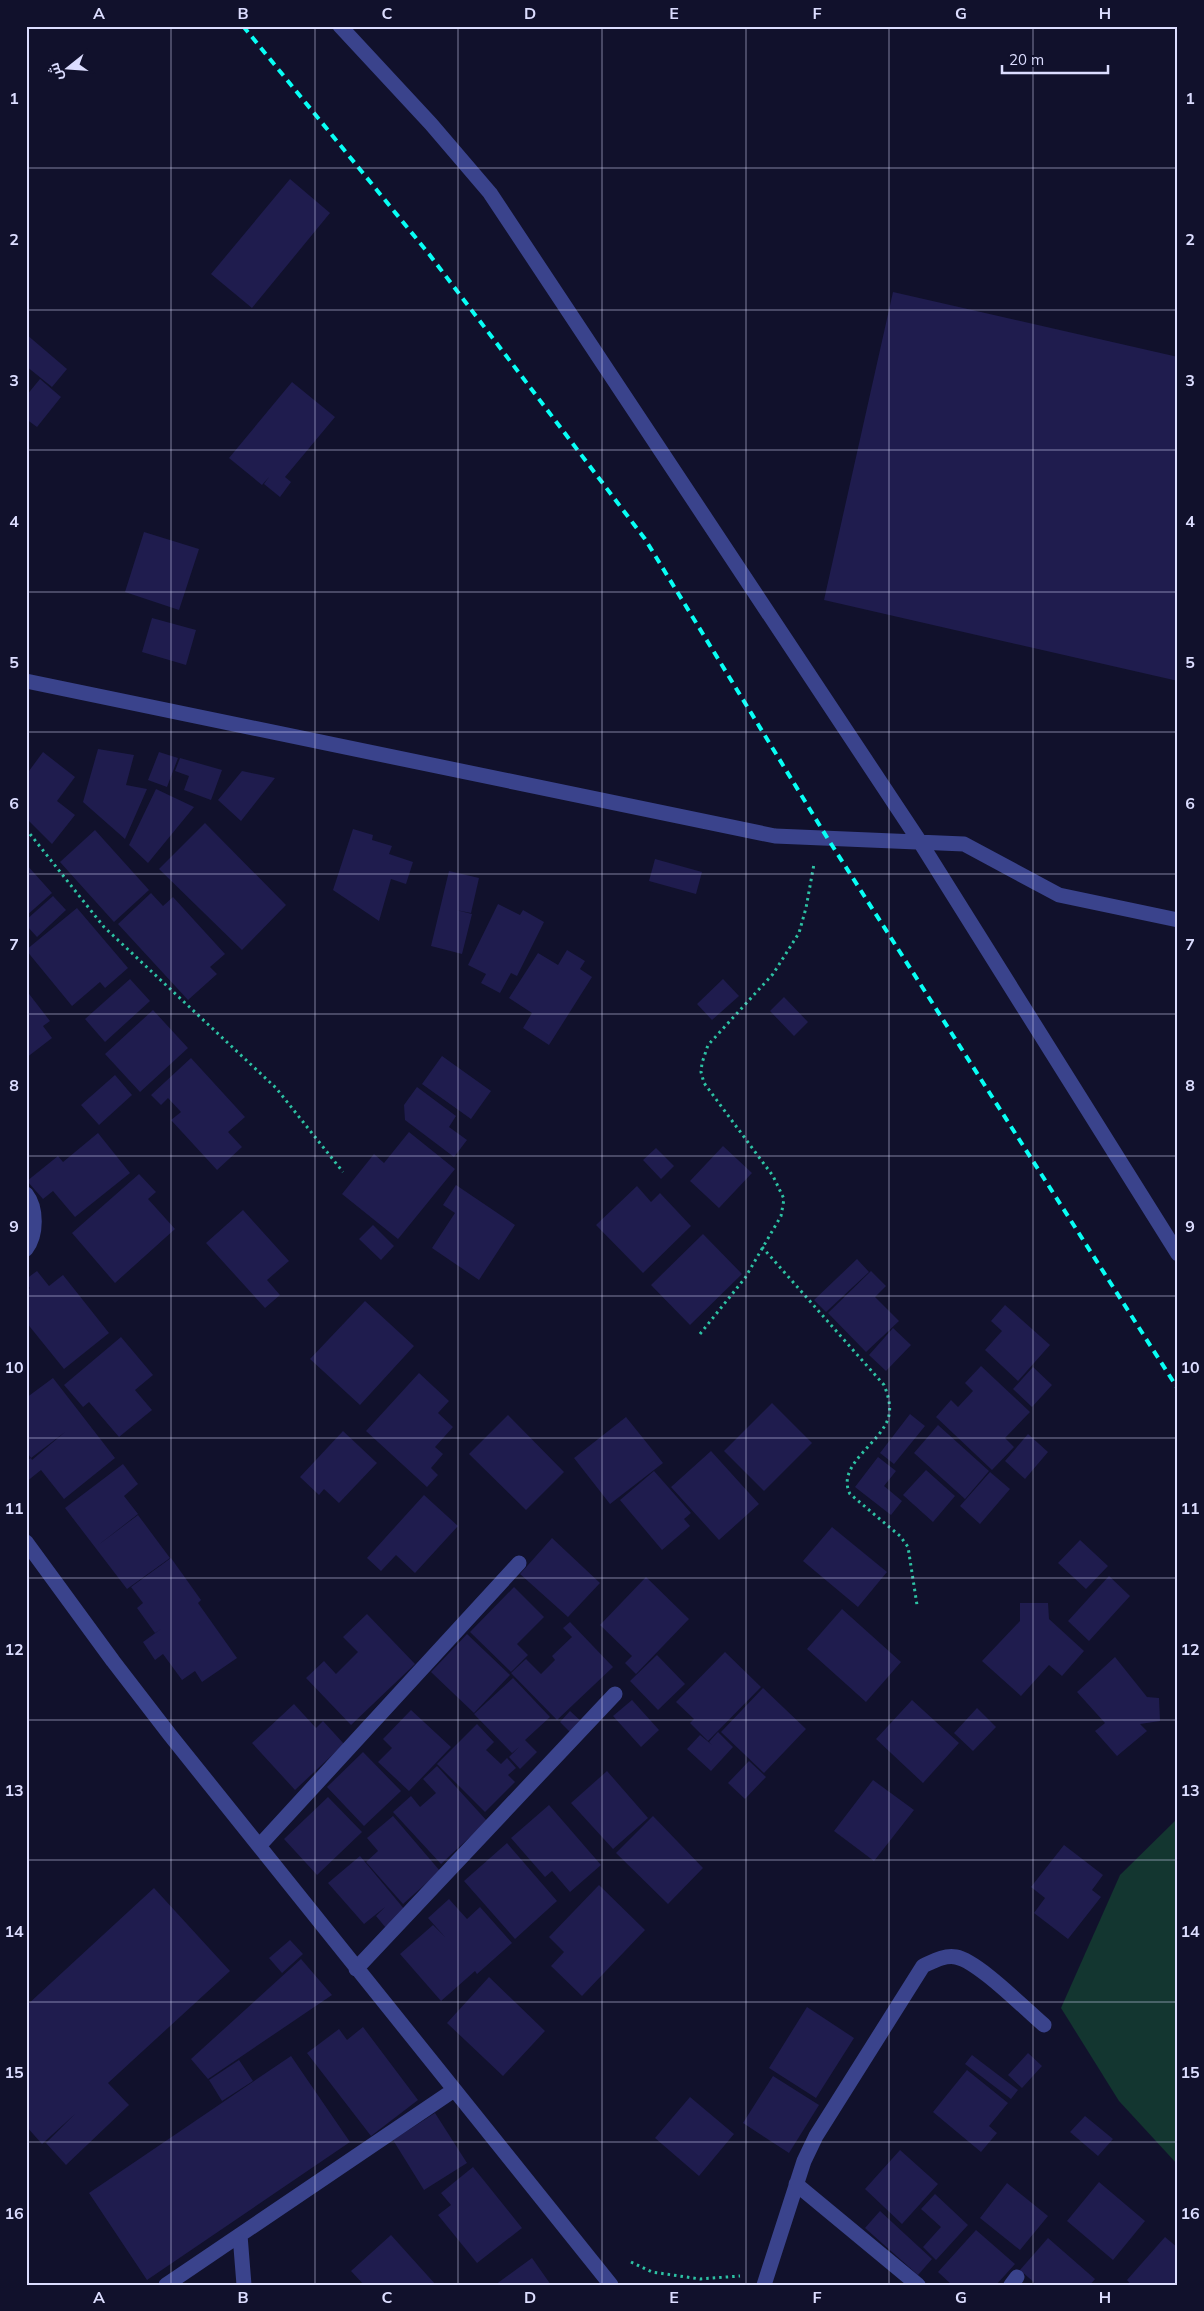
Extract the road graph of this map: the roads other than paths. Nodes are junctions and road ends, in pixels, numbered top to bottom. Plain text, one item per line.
1 (340, 26) edge
2 (26, 681) edge
3 (920, 842) junction
4 (1178, 920) edge
5 (26, 1194) edge
6 (26, 1248) edge
7 (1178, 1254) edge
8 (26, 1542) edge
9 (518, 1563) dead end
10 (615, 1694) dead end
11 (260, 1845) junction
12 (356, 1969) junction
13 (1044, 2025) dead end
14 (454, 2090) junction
15 (796, 2184) junction
16 (240, 2235) junction
17 (166, 2285) edge
18 (244, 2285) edge
19 (611, 2285) edge
20 (764, 2285) edge
21 (918, 2285) edge

1 - 3 street
2 - 3 street
3 - 4 street
3 - 7 street
5 - 6 street
8 - 11 street
9 - 11 street
10 - 12 street
11 - 12 street
12 - 14 street
13 - 15 street
14 - 16 street
14 - 19 street
15 - 20 street
15 - 21 street
16 - 17 street
16 - 18 street

